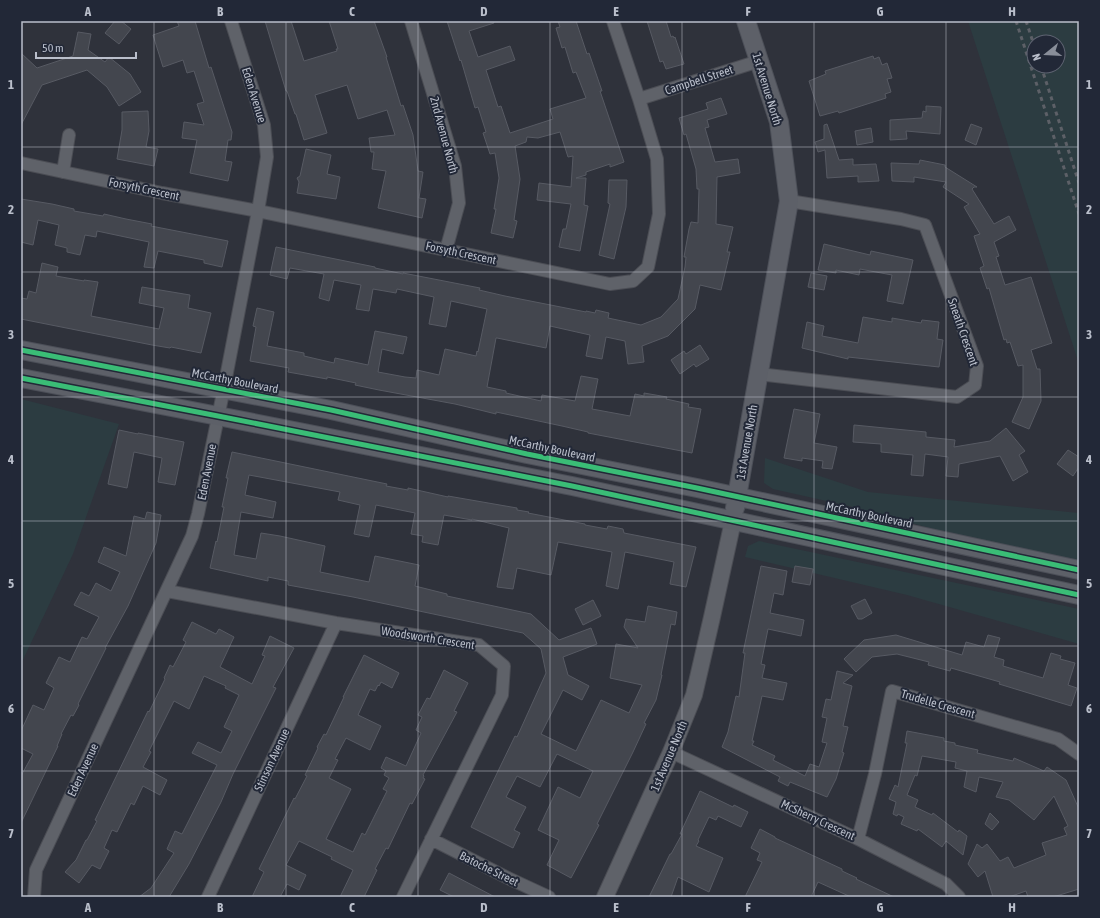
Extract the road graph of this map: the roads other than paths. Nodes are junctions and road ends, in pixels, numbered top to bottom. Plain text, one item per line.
1 (231, 21) edge
2 (411, 21) edge
3 (613, 21) edge
4 (746, 21) edge
5 (759, 60) junction
6 (639, 99) junction
7 (69, 136) dead end
8 (21, 163) edge
9 (63, 172) junction
10 (789, 201) junction
11 (258, 211) junction
12 (446, 250) junction
13 (21, 350) edge
14 (759, 374) junction
15 (21, 378) edge
16 (224, 388) junction
17 (218, 416) junction
18 (737, 497) junction
19 (733, 521) junction
20 (1079, 570) edge
21 (167, 590) junction
22 (1079, 595) edge
23 (336, 623) junction
24 (671, 752) junction
25 (1079, 754) edge
26 (430, 839) junction
27 (858, 839) junction
28 (34, 897) edge
29 (208, 897) edge
30 (403, 897) edge
31 (549, 897) edge
32 (605, 897) edge
33 (958, 897) edge

1 - 11 street, Eden Avenue
2 - 12 street, 2nd Avenue North
3 - 6 street, Forsyth Crescent
4 - 5 main road, 1st Avenue North
5 - 6 street, Campbell Street
5 - 10 main road, 1st Avenue North
6 - 12 street, Forsyth Crescent
7 - 9 street
8 - 9 street, Forsyth Crescent
9 - 11 street, Forsyth Crescent
10 - 14 main road, 1st Avenue North
10 - 14 street, Sneath Crescent
11 - 12 street, Forsyth Crescent
11 - 16 street, Eden Avenue
13 - 16 main road, McCarthy Boulevard
14 - 18 main road, 1st Avenue North
15 - 17 main road
16 - 17 street, Eden Avenue
16 - 18 main road, McCarthy Boulevard
17 - 19 main road
17 - 21 street, Eden Avenue
18 - 19 main road, 1st Avenue North
18 - 20 main road, McCarthy Boulevard
19 - 22 main road
19 - 24 street, 1st Avenue North
21 - 23 street, Woodsworth Crescent
21 - 28 street, Eden Avenue
23 - 26 street, Woodsworth Crescent
23 - 29 street, Stinson Avenue
24 - 27 street, McSherry Crescent
24 - 32 street, 1st Avenue North
25 - 27 street, Trudelle Crescent
26 - 30 street, Woodsworth Crescent
26 - 31 street, Batoche Street
27 - 33 street, McSherry Crescent

